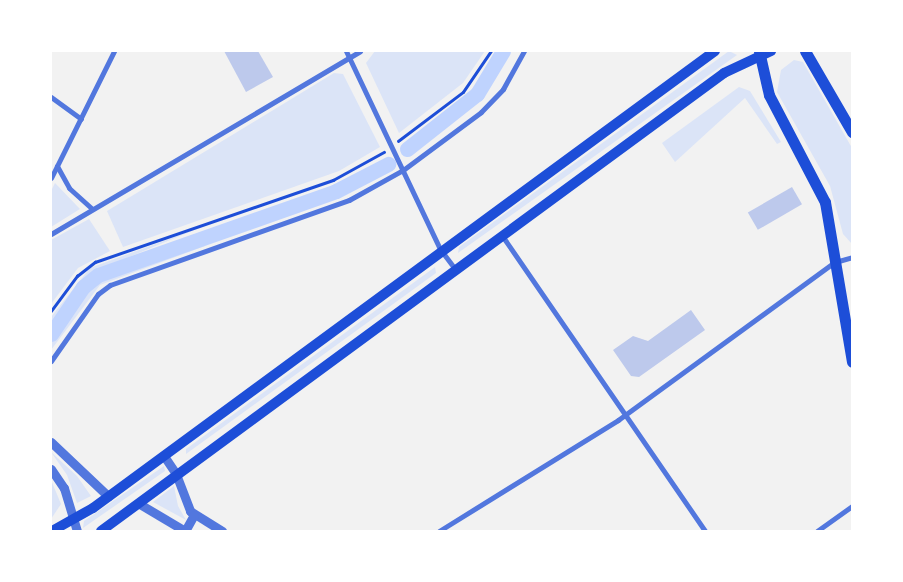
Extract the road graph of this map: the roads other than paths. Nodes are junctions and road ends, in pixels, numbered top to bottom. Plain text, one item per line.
1 (114, 51) edge
2 (346, 51) edge
3 (360, 51) edge
4 (524, 51) edge
5 (715, 51) edge
6 (771, 51) edge
7 (805, 51) edge
8 (759, 54) edge
9 (350, 58) junction
10 (51, 96) edge
11 (81, 118) junction
12 (852, 132) edge
13 (58, 166) junction
14 (403, 170) junction
15 (51, 178) edge
16 (92, 209) junction
17 (51, 234) edge
18 (503, 237) junction
19 (440, 249) junction
20 (852, 257) edge
21 (835, 262) junction
22 (456, 270) junction
23 (51, 361) edge
24 (852, 362) edge
25 (624, 415) junction
26 (51, 442) edge
27 (164, 456) junction
28 (51, 469) edge
29 (176, 474) junction
30 (108, 496) junction
31 (138, 503) junction
32 (852, 506) edge
33 (194, 515) junction
34 (72, 521) junction
35 (52, 531) edge
36 (77, 531) edge
37 (101, 531) edge
38 (185, 531) edge
39 (222, 531) edge
40 (439, 531) edge
41 (705, 531) edge
42 (817, 531) edge

1 - 11 street
2 - 9 street
3 - 9 street
4 - 14 street
5 - 19 main road
6 - 8 main road
7 - 12 highway
8 - 18 main road
8 - 21 highway
9 - 14 street
9 - 16 street
10 - 11 street
11 - 13 street
13 - 15 street
13 - 16 street
14 - 19 street
14 - 23 street
16 - 17 street
18 - 22 main road
18 - 25 street
19 - 22 street
19 - 27 main road
20 - 21 street
21 - 24 highway
21 - 25 street
22 - 29 main road
25 - 40 street
25 - 41 street
26 - 30 street
27 - 29 street
27 - 30 main road
28 - 34 street
29 - 31 main road
29 - 33 street
30 - 34 main road
31 - 37 main road
31 - 38 street
32 - 42 street
33 - 38 street
33 - 39 street
34 - 35 main road
34 - 36 street

